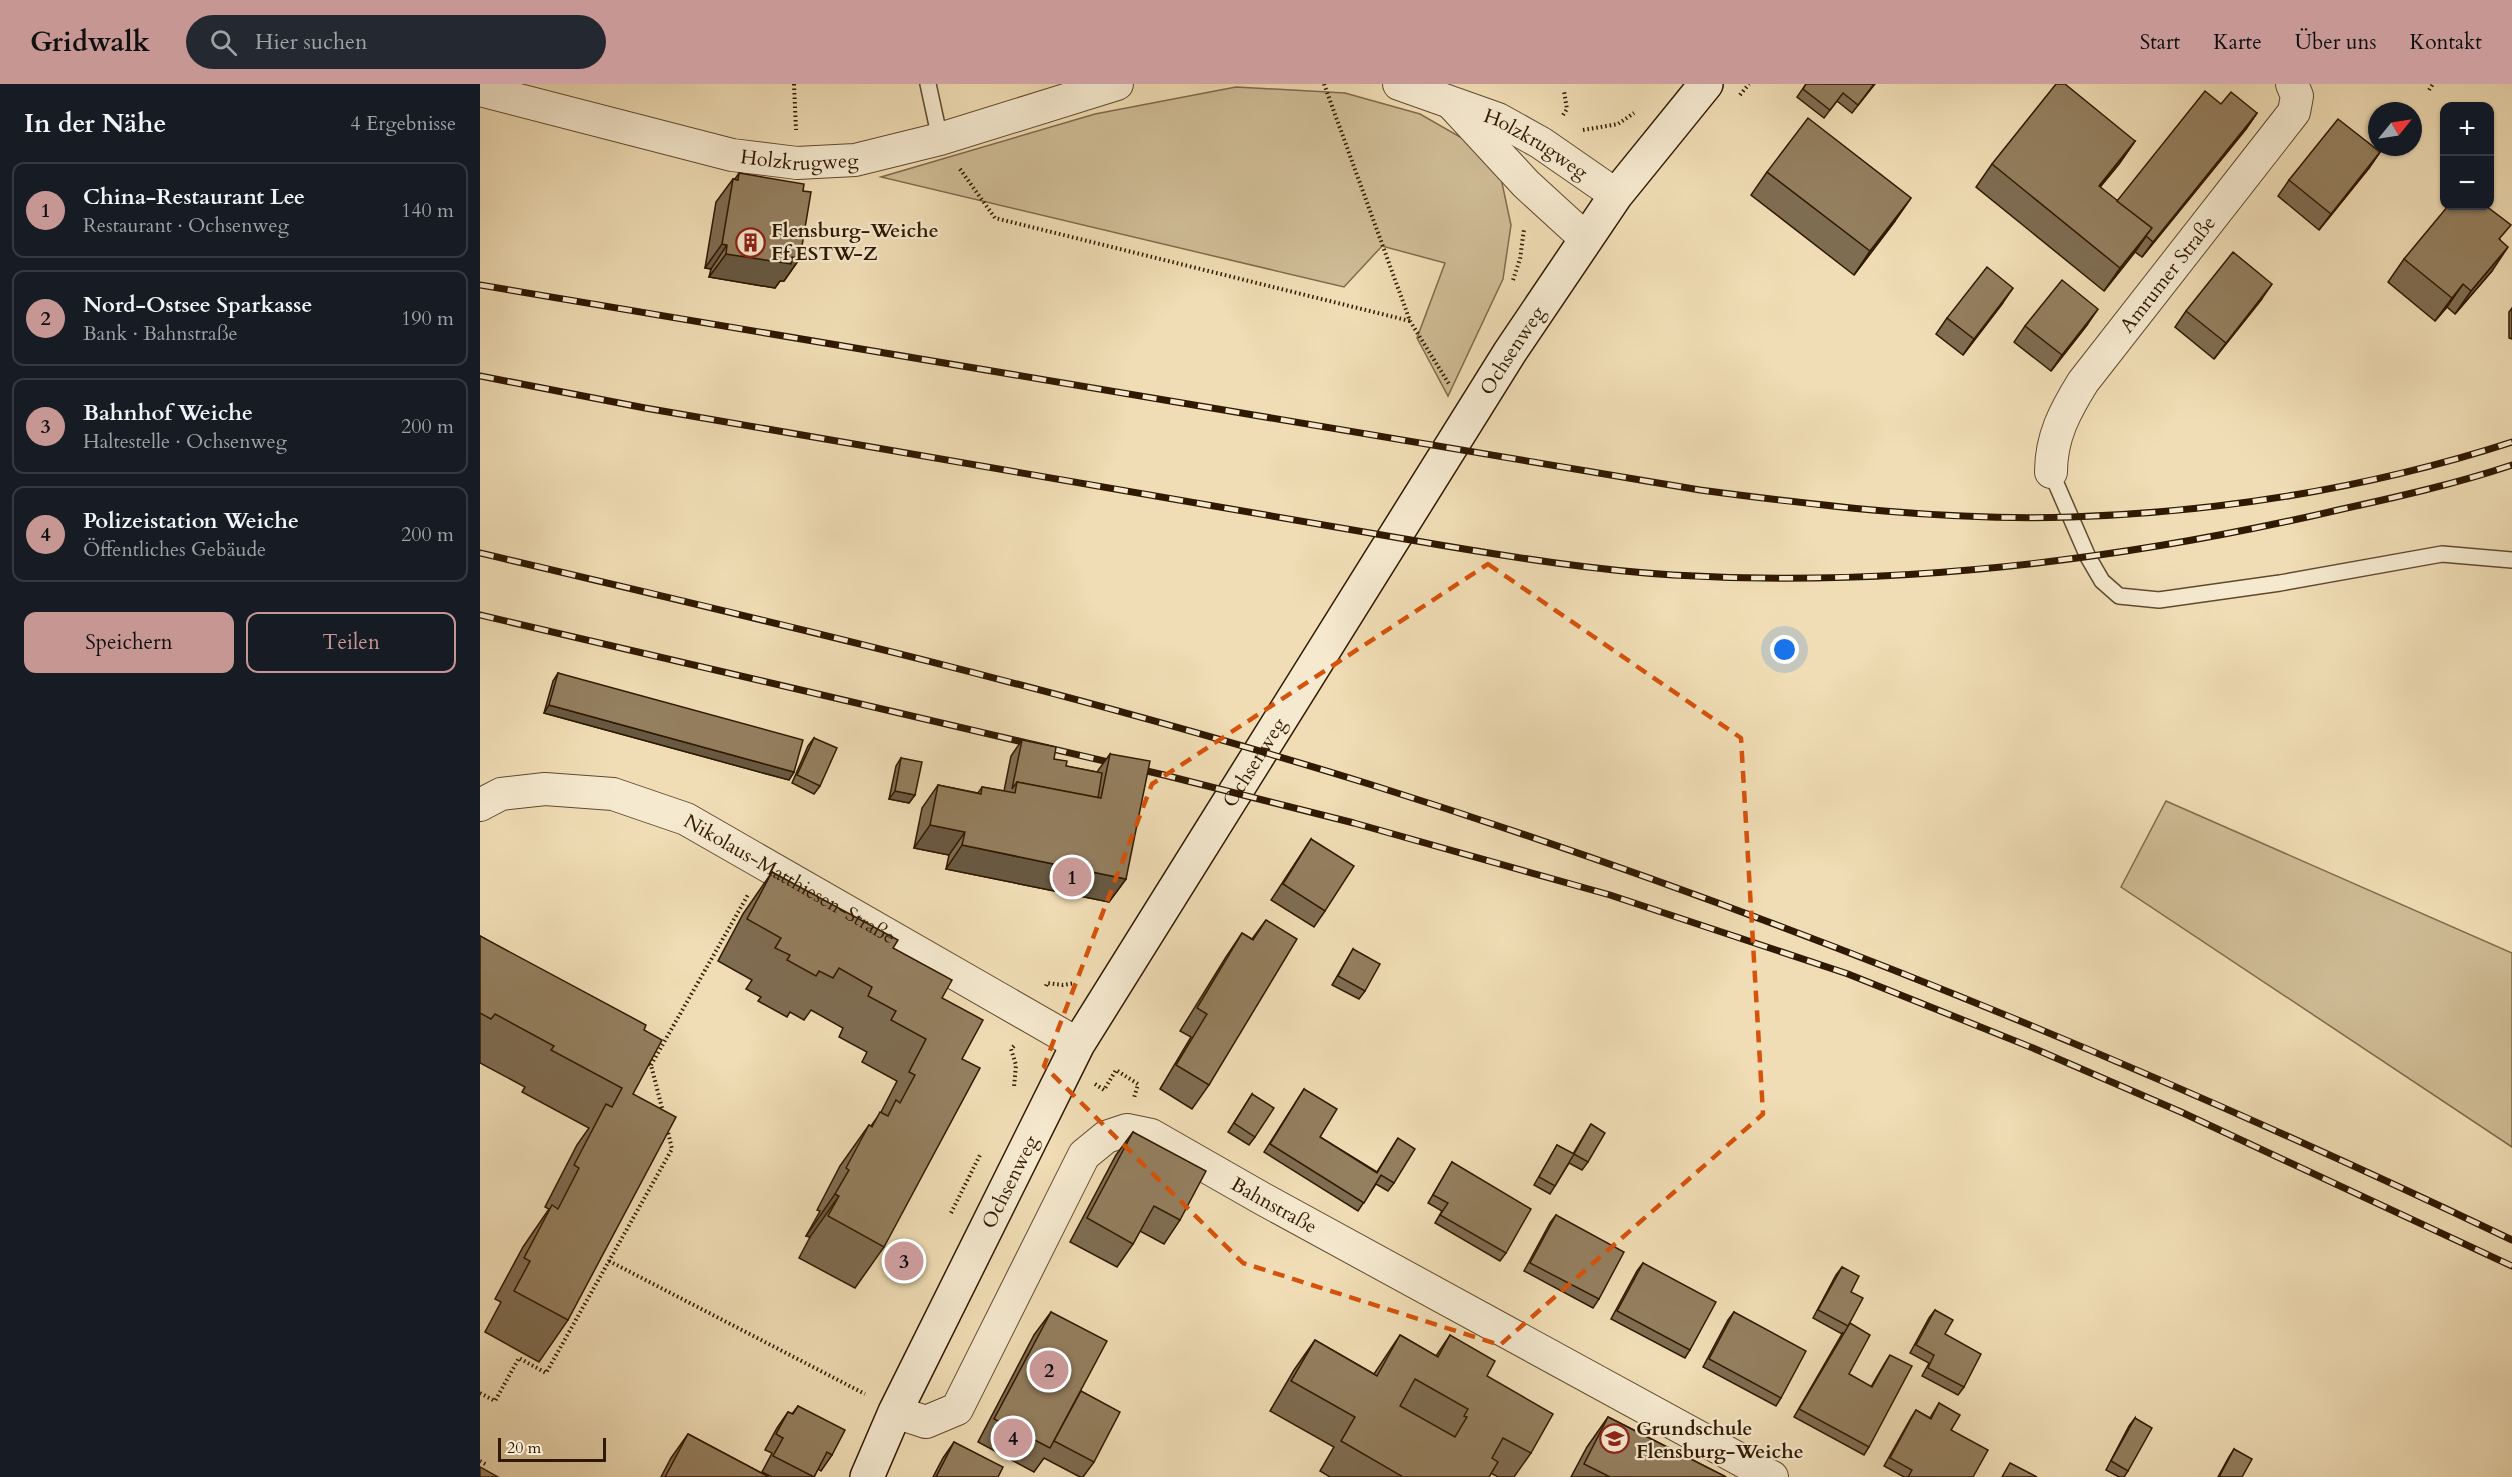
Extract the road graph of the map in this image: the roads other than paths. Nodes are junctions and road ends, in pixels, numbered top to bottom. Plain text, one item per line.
1 (928, 84) edge
2 (1117, 84) edge
3 (1399, 84) edge
4 (1706, 84) edge
5 (2292, 84) edge
6 (480, 90) edge
7 (1451, 103) junction
8 (940, 139) junction
9 (1616, 195) junction
10 (1585, 238) junction
11 (2051, 472) joint
12 (2512, 560) edge
13 (480, 805) edge
14 (1078, 1044) junction
15 (884, 1405) junction
16 (867, 1477) edge
17 (1772, 1477) edge

1 - 8 lane
2 - 8 street, Holzkrugweg
3 - 7 street, Holzkrugweg
4 - 9 main road, Ochsenweg
5 - 11 street, Amrumer Straße
6 - 8 street, Holzkrugweg
7 - 9 street, Holzkrugweg
7 - 10 street, Holzkrugweg
9 - 10 main road, Ochsenweg
10 - 14 main road, Ochsenweg
11 - 12 lane
13 - 14 street, Nikolaus-Matthiesen-Straße
14 - 15 main road, Ochsenweg
15 - 16 main road, Ochsenweg
15 - 17 street, Bahnstraße

